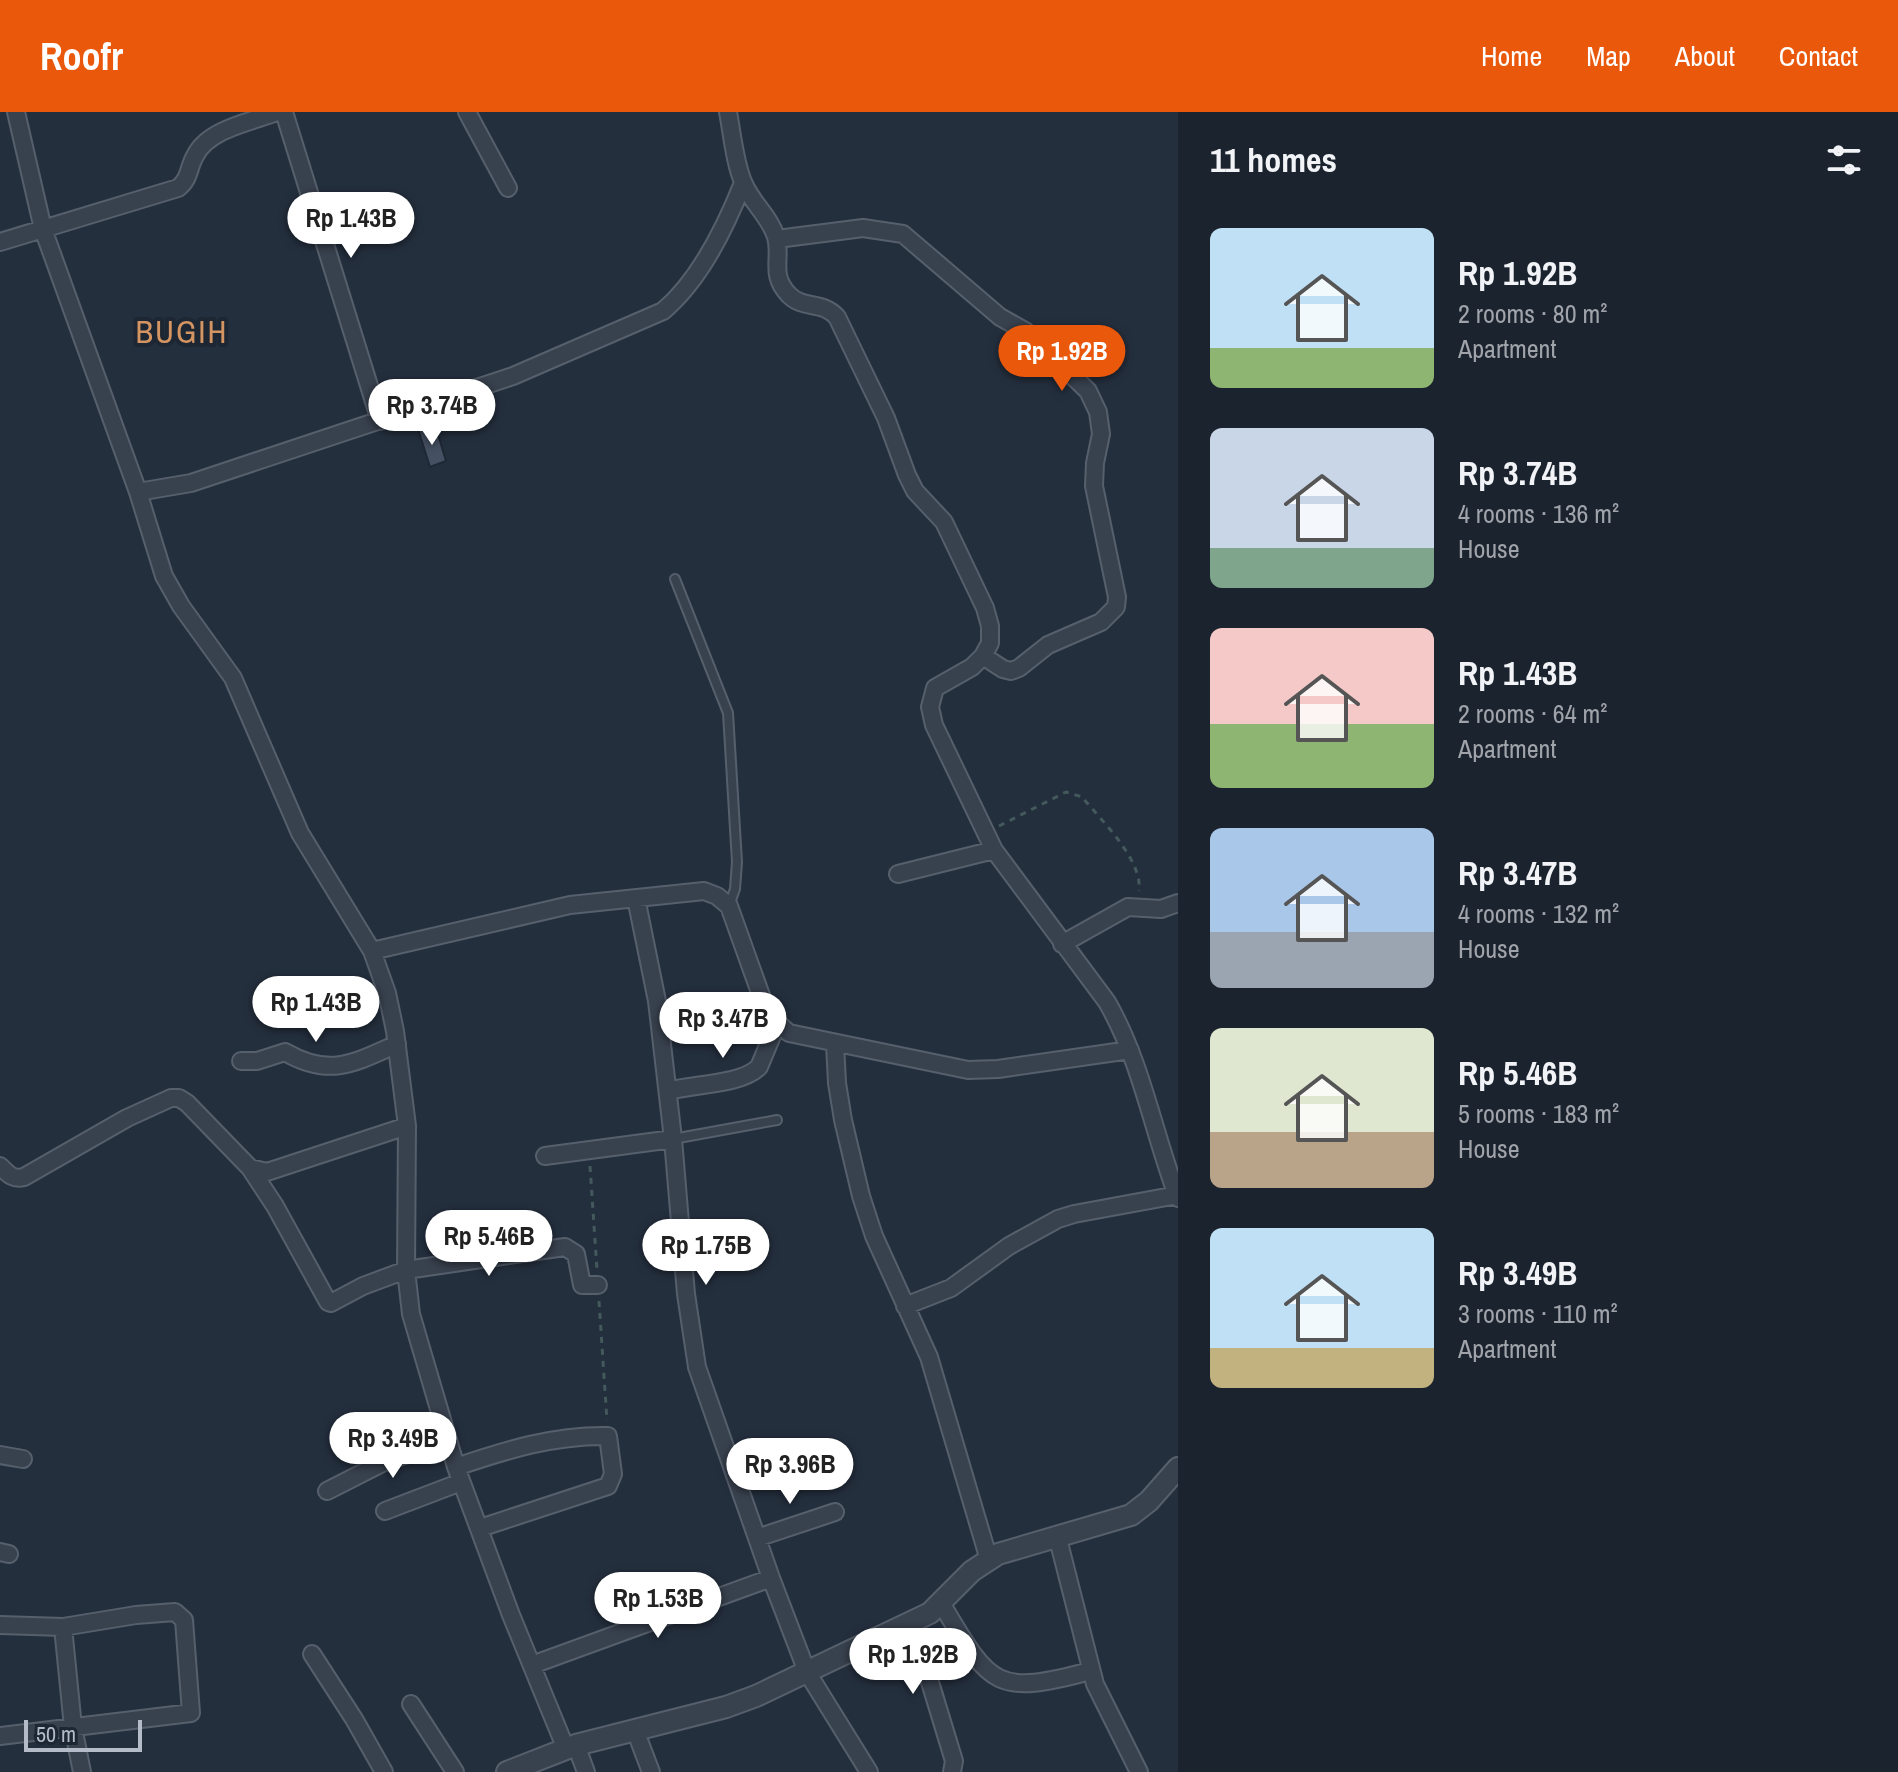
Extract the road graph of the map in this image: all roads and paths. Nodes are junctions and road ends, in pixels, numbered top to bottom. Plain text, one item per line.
1 (16, 112) edge
2 (277, 112) edge
3 (284, 112) edge
4 (467, 112) edge
5 (728, 112) edge
6 (743, 183) junction
7 (508, 188) dead end
8 (43, 229) junction
9 (777, 239) junction
10 (0, 242) edge
11 (380, 421) junction
12 (138, 492) junction
13 (675, 579) dead end
14 (983, 656) junction
15 (985, 833) junction
16 (994, 850) junction
17 (898, 874) dead end
18 (636, 898) junction
19 (1178, 903) edge
20 (729, 906) junction
21 (1128, 907) junction
22 (1062, 944) junction
23 (372, 951) junction
24 (777, 1024) junction
25 (397, 1044) junction
26 (835, 1044) junction
27 (1130, 1050) junction
28 (241, 1061) dead end
29 (668, 1091) junction
30 (777, 1120) dead end
31 (407, 1126) junction
32 (673, 1139) junction
33 (545, 1156) dead end
34 (0, 1166) edge
35 (250, 1168) junction
36 (1177, 1196) edge
37 (406, 1270) junction
38 (598, 1285) dead end
39 (905, 1306) junction
40 (447, 1442) junction
41 (0, 1455) edge
42 (23, 1459) dead end
43 (1178, 1468) edge
44 (458, 1474) junction
45 (327, 1491) dead end
46 (385, 1511) dead end
47 (835, 1512) dead end
48 (480, 1528) junction
49 (757, 1538) junction
50 (1058, 1539) junction
51 (989, 1560) junction
52 (771, 1578) junction
53 (941, 1603) junction
54 (912, 1623) junction
55 (0, 1625) edge
56 (63, 1627) junction
57 (312, 1654) dead end
58 (532, 1665) junction
59 (1090, 1671) junction
60 (807, 1672) junction
61 (411, 1704) dead end
62 (73, 1727) junction
63 (635, 1730) junction
64 (0, 1736) edge
65 (571, 1747) junction
66 (82, 1772) edge
67 (384, 1772) edge
68 (455, 1772) edge
69 (507, 1772) edge
70 (586, 1772) edge
71 (651, 1772) edge
72 (869, 1772) edge
73 (952, 1772) edge
74 (1139, 1772) edge

1 - 8 street
2 - 8 street
3 - 11 street
4 - 7 street
5 - 6 street
6 - 9 street
6 - 11 street
8 - 10 street
8 - 12 street
9 - 14 street
9 - 14 street
11 - 12 street
12 - 23 street
13 - 20 lane
14 - 15 street
15 - 16 street
15 - 21 path
16 - 17 street
16 - 22 street
18 - 20 street
18 - 23 street
18 - 29 street
19 - 21 street
20 - 24 street
21 - 22 street
22 - 27 street
23 - 25 street
24 - 26 street
24 - 29 street
25 - 28 street
25 - 31 street
26 - 27 street
26 - 39 street
27 - 36 street
29 - 32 street
30 - 32 lane
31 - 35 street
31 - 37 street
32 - 33 street
32 - 49 street
34 - 35 street
35 - 37 street
36 - 39 street
37 - 38 street
37 - 40 street
39 - 51 street
40 - 44 street
40 - 45 street
41 - 42 street
43 - 50 street
44 - 46 street
44 - 48 street
44 - 48 street
47 - 49 street
48 - 58 street
49 - 52 street
50 - 51 street
50 - 59 street
51 - 53 street
52 - 58 street
52 - 60 street
53 - 54 street
53 - 59 street
54 - 60 street
54 - 73 street
55 - 56 street
56 - 62 street
56 - 62 street
57 - 67 street
58 - 65 street
59 - 74 street
60 - 63 street
60 - 72 street
61 - 68 street
62 - 64 street
62 - 66 street
63 - 65 street
63 - 71 street
65 - 69 street
65 - 70 street

